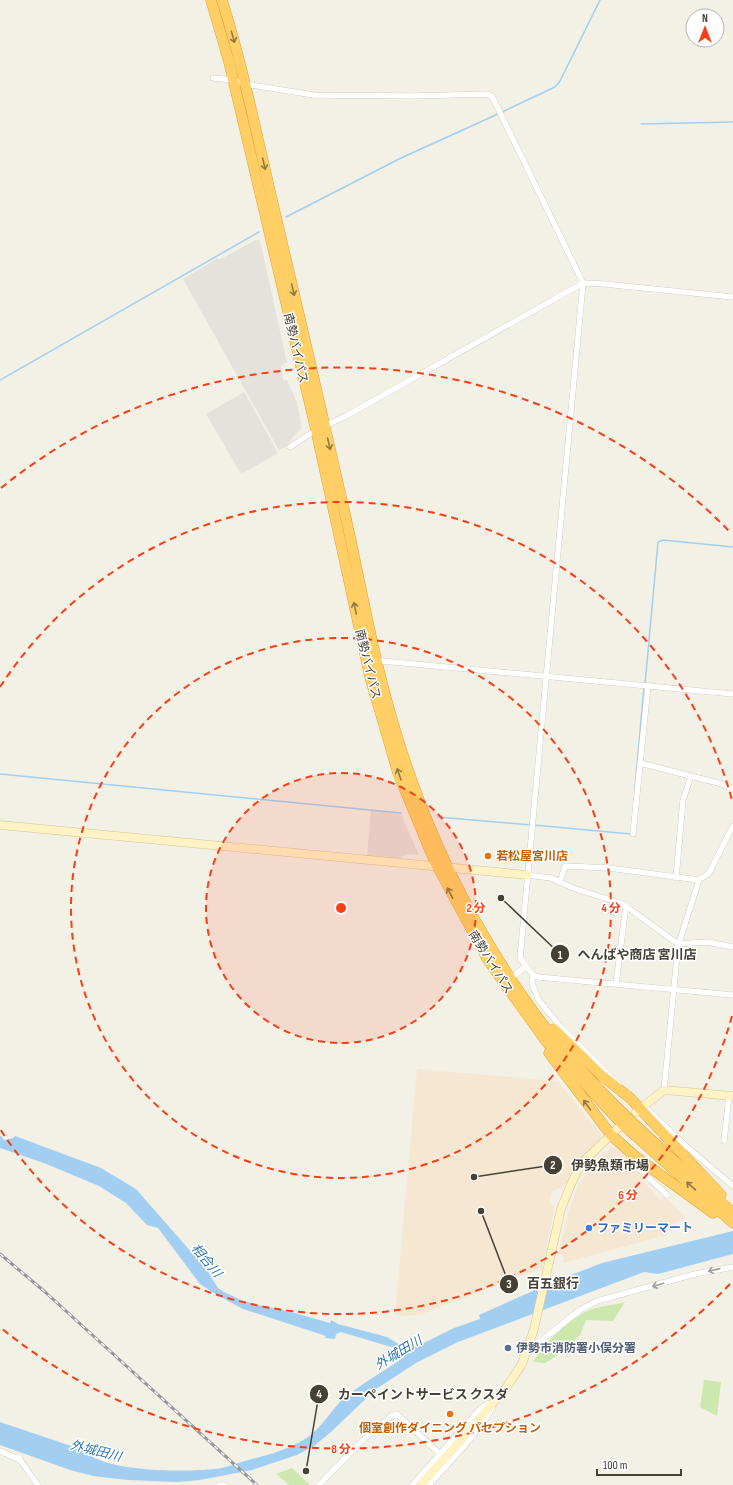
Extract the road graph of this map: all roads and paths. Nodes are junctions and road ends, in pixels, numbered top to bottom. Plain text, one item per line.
1 (211, 0) edge
2 (222, 0) edge
3 (214, 78) dead end
4 (234, 80) junction
5 (245, 84) junction
6 (583, 284) junction
7 (733, 297) edge
8 (321, 428) junction
9 (290, 448) dead end
10 (382, 661) dead end
11 (545, 676) junction
12 (646, 685) junction
13 (733, 694) edge
14 (640, 763) junction
15 (691, 776) junction
16 (733, 789) edge
17 (0, 825) edge
18 (733, 826) edge
19 (633, 834) dead end
20 (436, 866) junction
21 (449, 867) junction
22 (527, 875) junction
23 (676, 878) junction
24 (699, 880) junction
25 (560, 882) junction
26 (626, 905) junction
27 (678, 944) junction
28 (733, 947) edge
29 (525, 967) junction
30 (533, 975) junction
31 (508, 981) junction
32 (616, 984) junction
33 (673, 990) junction
34 (733, 995) edge
35 (664, 1090) junction
36 (731, 1096) edge
37 (630, 1098) junction
38 (640, 1109) junction
39 (619, 1127) dead end
40 (611, 1135) junction
41 (724, 1141) dead end
42 (636, 1157) junction
43 (733, 1186) edge
44 (667, 1195) dead end
45 (733, 1207) edge
46 (732, 1221) edge
47 (733, 1267) edge
48 (530, 1346) junction
49 (493, 1403) junction
50 (0, 1451) edge
51 (440, 1454) junction
52 (38, 1485) edge
53 (219, 1485) edge
54 (225, 1485) edge
55 (320, 1485) edge
56 (412, 1485) edge
57 (421, 1485) edge
58 (429, 1485) edge

1 - 4 highway, 南勢バイパス
2 -> 5 highway, 南勢バイパス
3 - 4 street
4 - 5 street
4 - 8 highway, 南勢バイパス
5 - 6 street
5 -> 8 highway, 南勢バイパス
6 - 7 street
6 - 8 street
6 - 11 street
8 - 9 street
20 -> 8 highway, 南勢バイパス
8 -> 21 highway, 南勢バイパス
10 - 11 street
11 - 12 street
11 - 22 street
12 - 13 street
12 - 14 street
14 - 15 street
14 - 19 street
15 - 16 street
15 - 23 street
17 - 20 street
18 - 24 street
20 - 21 street
31 -> 20 highway, 南勢バイパス
21 - 22 street
21 - 31 highway, 南勢バイパス
22 - 25 street
22 - 29 street
23 - 24 street
23 - 25 street
24 - 27 street
25 - 26 street
26 - 27 street
26 - 32 street
27 - 28 street
27 - 33 street
29 - 30 street
29 - 31 street
30 - 32 street
30 - 37 street
31 - 37 highway
40 -> 31 highway
31 - 46 highway, 南勢バイパス
32 - 33 street
33 - 34 street
33 - 35 street
35 - 36 street
35 - 38 street
36 - 41 street
37 - 38 highway
38 - 43 street
38 - 45 highway
39 - 40 street
40 - 42 highway
40 - 48 street
42 - 44 street
42 - 46 highway
47 -> 48 street
48 - 49 street
49 - 51 street
49 - 57 street
49 - 58 street
50 - 52 street
51 - 55 street
51 - 56 street
53 - 54 street

